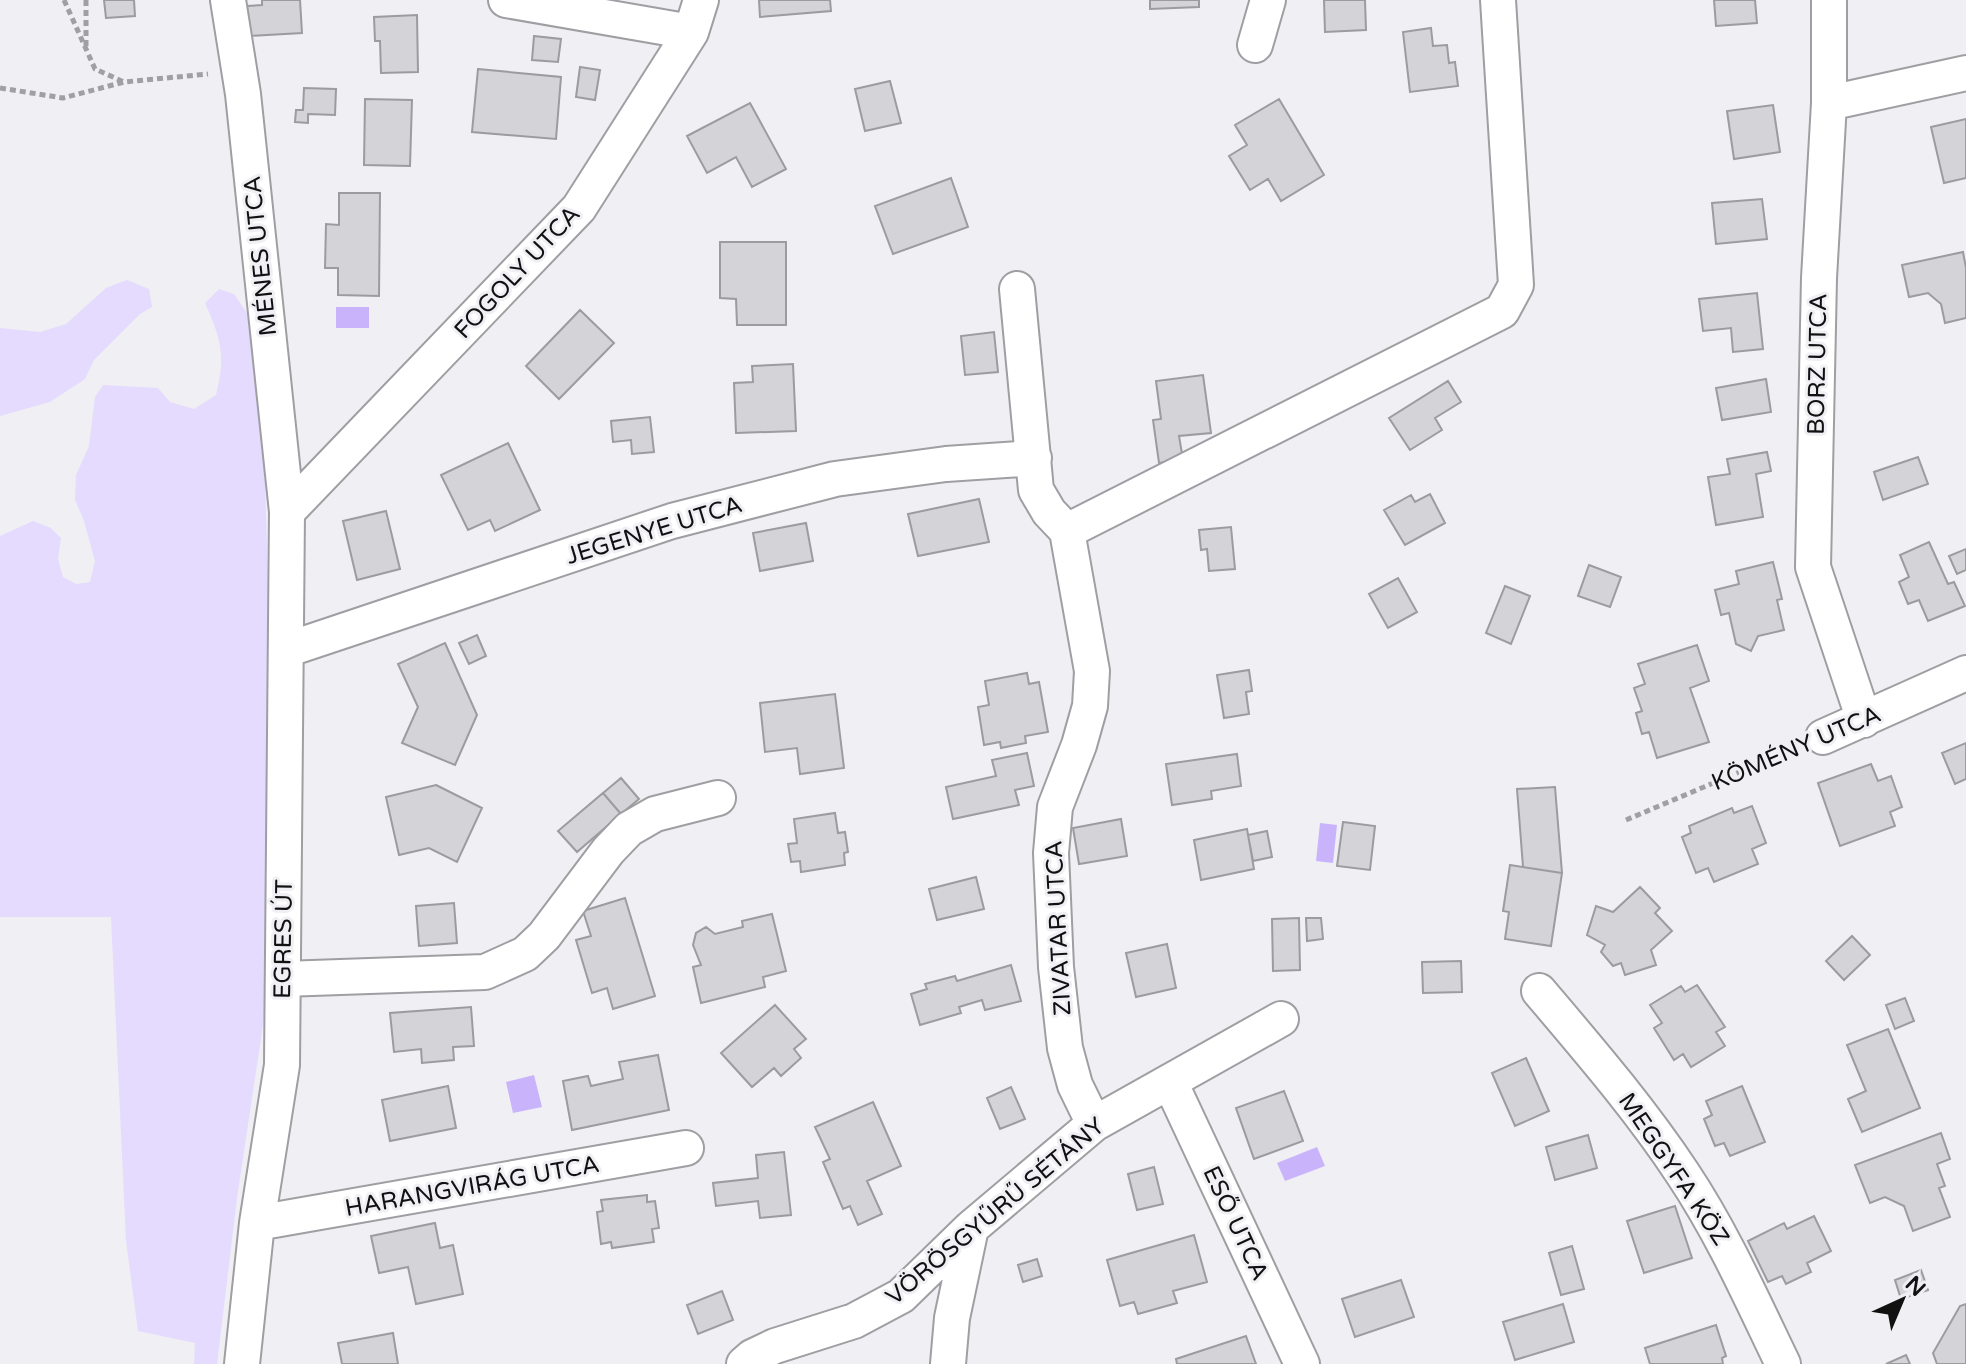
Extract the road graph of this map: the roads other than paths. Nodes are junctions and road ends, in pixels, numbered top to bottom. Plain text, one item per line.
1 (228, 0) edge
2 (506, 0) edge
3 (1268, 0) edge
4 (1498, 0) edge
5 (1829, 0) edge
6 (696, 16) edge
7 (1255, 45) dead end
8 (1966, 73) edge
9 (1829, 103) junction
10 (1017, 289) dead end
11 (1034, 458) junction
12 (287, 512) junction
13 (1067, 531) junction
14 (286, 650) junction
15 (1966, 673) edge
16 (1864, 720) junction
17 (1823, 737) road end
18 (718, 798) dead end
19 (283, 979) junction
20 (1539, 991) dead end
21 (1281, 1019) dead end
22 (1170, 1082) junction
23 (1094, 1124) junction
24 (686, 1148) dead end
25 (257, 1223) junction
26 (971, 1228) junction
27 (242, 1364) edge
28 (744, 1364) edge
29 (948, 1364) edge
30 (1302, 1364) edge
31 (1783, 1364) edge

1 - 12 street, MÉNES UTCA
2 - 6 street
3 - 7 street
4 - 13 street
5 - 9 street, BORZ UTCA
6 - 12 street, FOGOLY UTCA
8 - 9 street
9 - 16 street, BORZ UTCA
10 - 11 street, ZIVATAR UTCA
11 - 13 street, ZIVATAR UTCA
11 - 14 street, JEGENYE UTCA
12 - 14 street, EGRES ÚT
13 - 23 street, ZIVATAR UTCA
14 - 19 street, EGRES ÚT
15 - 16 street, KÖMÉNY UTCA
16 - 17 street, KÖMÉNY UTCA
18 - 19 street
19 - 25 street, EGRES ÚT
20 - 31 street, MEGGYFA KÖZ
21 - 22 street, VÖRÖSGYŰRŰ SÉTÁNY
22 - 23 street, VÖRÖSGYŰRŰ SÉTÁNY
22 - 30 street, ESŐ UTCA
23 - 26 street, VÖRÖSGYŰRŰ SÉTÁNY
24 - 25 street, HARANGVIRÁG UTCA
25 - 27 street, EGRES ÚT
26 - 28 street, VÖRÖSGYŰRŰ SÉTÁNY
26 - 29 street

